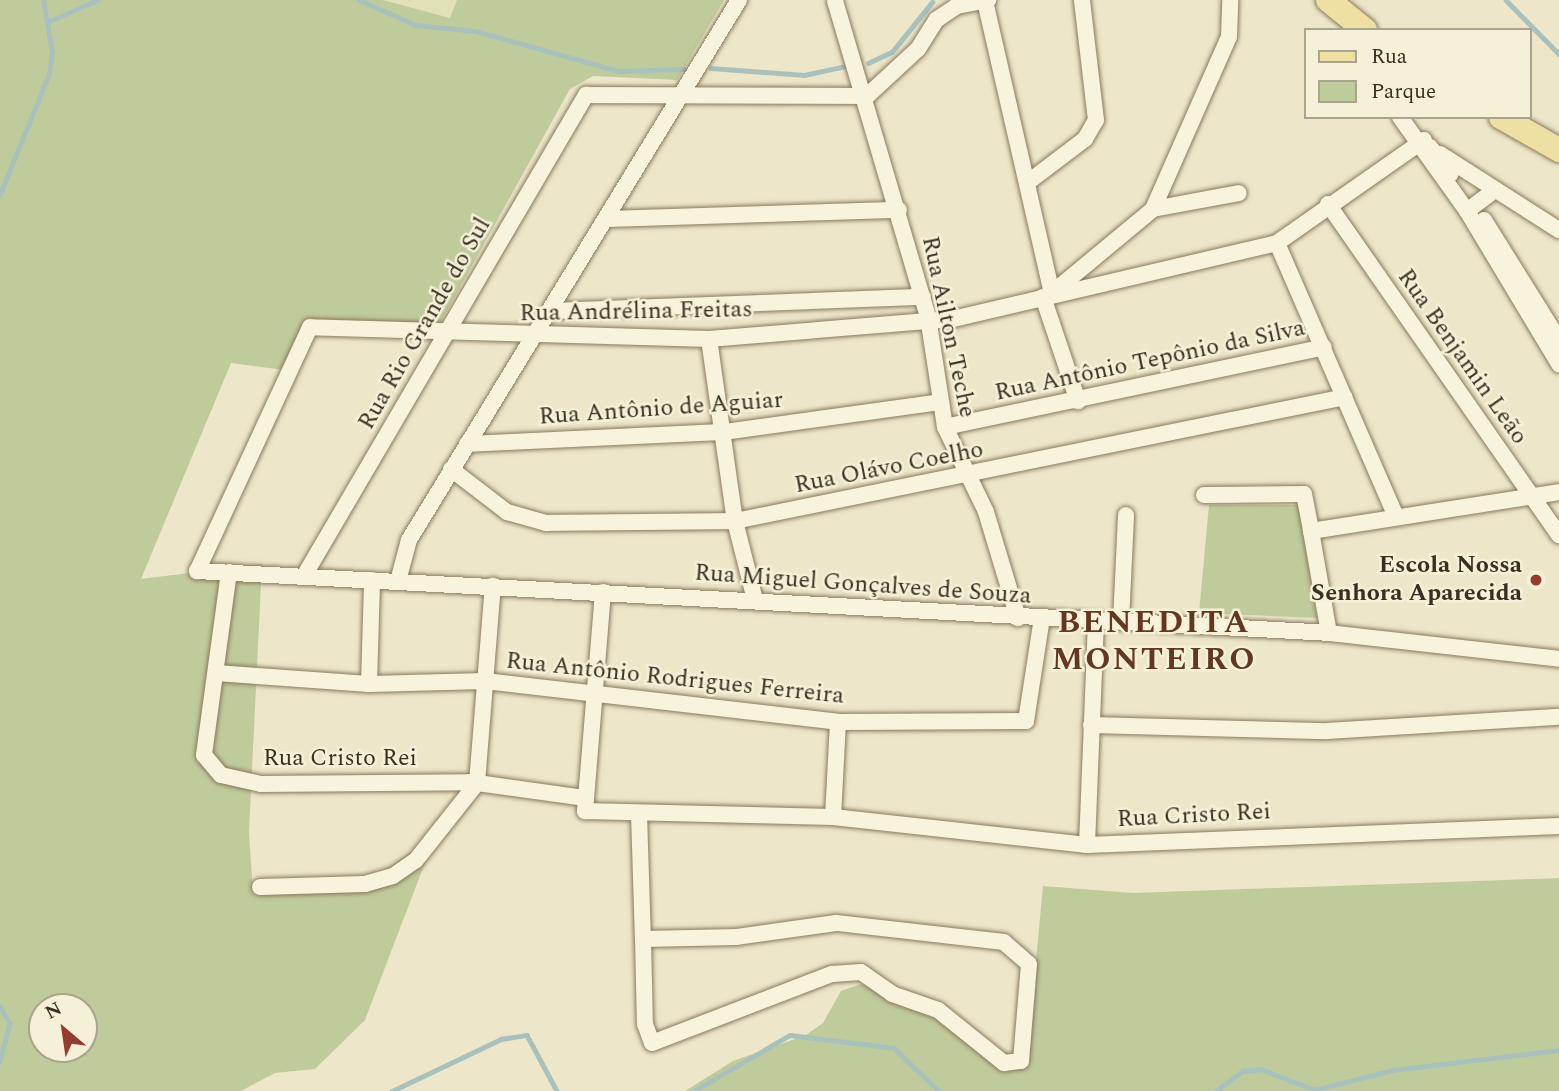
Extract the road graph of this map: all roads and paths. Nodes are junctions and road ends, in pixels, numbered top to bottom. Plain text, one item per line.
1 (739, 0) edge
2 (986, 0) edge
3 (1082, 0) edge
4 (1230, 0) edge
5 (835, 1) edge
6 (1329, 2) edge
7 (956, 3) edge
8 (1345, 28) edge
9 (1362, 28) edge
10 (682, 96) junction
11 (867, 96) junction
12 (1505, 119) edge
13 (1401, 120) edge
14 (1423, 144) junction
15 (1559, 150) edge
16 (1027, 183) junction
17 (1495, 190) junction
18 (1239, 193) dead end
19 (1328, 204) junction
20 (1153, 209) junction
21 (1471, 209) junction
22 (899, 210) junction
23 (608, 219) junction
24 (1559, 230) edge
25 (1277, 243) junction
26 (1048, 295) junction
27 (923, 297) junction
28 (553, 311) junction
29 (1535, 316) junction
30 (928, 317) junction
31 (446, 333) junction
32 (537, 338) junction
33 (709, 340) junction
34 (1559, 340) edge
35 (1324, 347) junction
36 (1558, 361) edge
37 (1345, 397) junction
38 (1078, 401) junction
39 (941, 402) junction
40 (945, 427) junction
41 (724, 432) junction
42 (467, 444) junction
43 (451, 470) junction
44 (968, 476) junction
45 (1559, 492) edge
46 (1204, 495) dead end
47 (1531, 497) junction
48 (1395, 514) junction
49 (1126, 515) dead end
50 (735, 521) junction
51 (1311, 531) junction
52 (1559, 535) edge
53 (197, 571) joint
54 (229, 572) junction
55 (304, 576) junction
56 (372, 580) junction
57 (398, 581) junction
58 (493, 586) junction
59 (603, 592) junction
60 (755, 600) junction
61 (1018, 618) junction
62 (1041, 618) junction
63 (1096, 622) junction
64 (1121, 622) junction
65 (1329, 633) junction
66 (1559, 659) edge
67 (216, 673) junction
68 (485, 681) junction
69 (369, 684) junction
70 (595, 697) junction
71 (1559, 717) edge
72 (838, 722) junction
73 (1091, 725) junction
74 (477, 783) junction
75 (585, 805) junction
76 (639, 814) junction
77 (834, 817) junction
78 (1559, 826) edge
79 (1087, 845) junction
80 (260, 887) dead end
81 (643, 939) junction

1 - 10 street
2 - 7 street
2 - 16 street
3 - 16 street
4 - 20 street
5 - 11 street, Rua Ailton Teche
6 - 8 street
6 - 9 main road
7 - 11 street
10 - 11 street
10 - 23 street
10 - 31 street, Rua Rio Grande do Sul
11 - 22 street, Rua Ailton Teche
12 - 15 main road
13 - 14 street
14 - 17 street
14 - 19 street, Rua Andrélina Freitas
14 - 21 street
16 - 26 street
17 - 21 street
17 - 24 street
18 - 20 street
19 - 25 street, Rua Andrélina Freitas
19 - 47 street, Rua Benjamin Leão
20 - 26 street
21 - 29 street
22 - 23 street
22 - 27 street, Rua Ailton Teche
23 - 28 street
25 - 26 street, Rua Andrélina Freitas
25 - 35 street
26 - 30 street, Rua Andrélina Freitas
26 - 38 street
27 - 28 street, Rua Andrélina Freitas
27 - 30 street, Rua Ailton Teche
28 - 32 street
29 - 34 street
29 - 36 street
30 - 33 street, Rua Andrélina Freitas
30 - 39 street, Rua Ailton Teche
31 - 32 street, Rua Andrélina Freitas
31 - 53 street, Rua Andrélina Freitas
31 - 55 street, Rua Rio Grande do Sul
32 - 33 street, Rua Andrélina Freitas
32 - 42 street
33 - 41 street
35 - 37 street
35 - 38 street, Rua Antônio Tepônio da Silva
37 - 44 street, Rua Olávo Coelho
37 - 48 street
38 - 40 street, Rua Antônio Tepônio da Silva
39 - 40 street, Rua Ailton Teche
39 - 41 street, Rua Antônio de Aguiar
40 - 44 street, Rua Ailton Teche
41 - 42 street, Rua Antônio de Aguiar
41 - 50 street
42 - 43 street
43 - 50 street, Rua Olávo Coelho
43 - 57 street
44 - 50 street, Rua Olávo Coelho
44 - 61 street, Rua Ailton Teche
45 - 47 street
46 - 51 street
47 - 48 street
47 - 52 street, Rua Benjamin Leão
48 - 51 street
49 - 64 street
50 - 60 street
51 - 65 street
53 - 54 street, Rua Miguel Gonçalves de Souza
54 - 55 street, Rua Miguel Gonçalves de Souza
54 - 67 street, Rua Cristo Rei
55 - 56 street, Rua Miguel Gonçalves de Souza
56 - 57 street, Rua Miguel Gonçalves de Souza
56 - 69 street
57 - 58 street, Rua Miguel Gonçalves de Souza
58 - 59 street, Rua Miguel Gonçalves de Souza
58 - 68 street
59 - 60 street, Rua Miguel Gonçalves de Souza
59 - 70 street
60 - 61 street, Rua Miguel Gonçalves de Souza
61 - 62 street, Rua Miguel Gonçalves de Souza
62 - 63 street, Rua Miguel Gonçalves de Souza
62 - 72 street, Rua Antônio Rodrigues Ferreira
63 - 64 street, Rua Miguel Gonçalves de Souza
63 - 73 street
64 - 65 street, Rua Miguel Gonçalves de Souza
65 - 66 street, Rua Miguel Gonçalves de Souza
67 - 69 street, Rua Antônio Rodrigues Ferreira
67 - 74 street, Rua Cristo Rei
68 - 69 street, Rua Antônio Rodrigues Ferreira
68 - 70 street, Rua Antônio Rodrigues Ferreira
68 - 74 street
70 - 72 street, Rua Antônio Rodrigues Ferreira
70 - 75 street
71 - 73 street
72 - 77 street
73 - 79 street
74 - 75 street, Rua Cristo Rei
74 - 80 street
75 - 76 street, Rua Cristo Rei
76 - 77 street, Rua Cristo Rei
76 - 81 street
77 - 79 street, Rua Cristo Rei
78 - 79 street, Rua Cristo Rei
81 - 81 street

